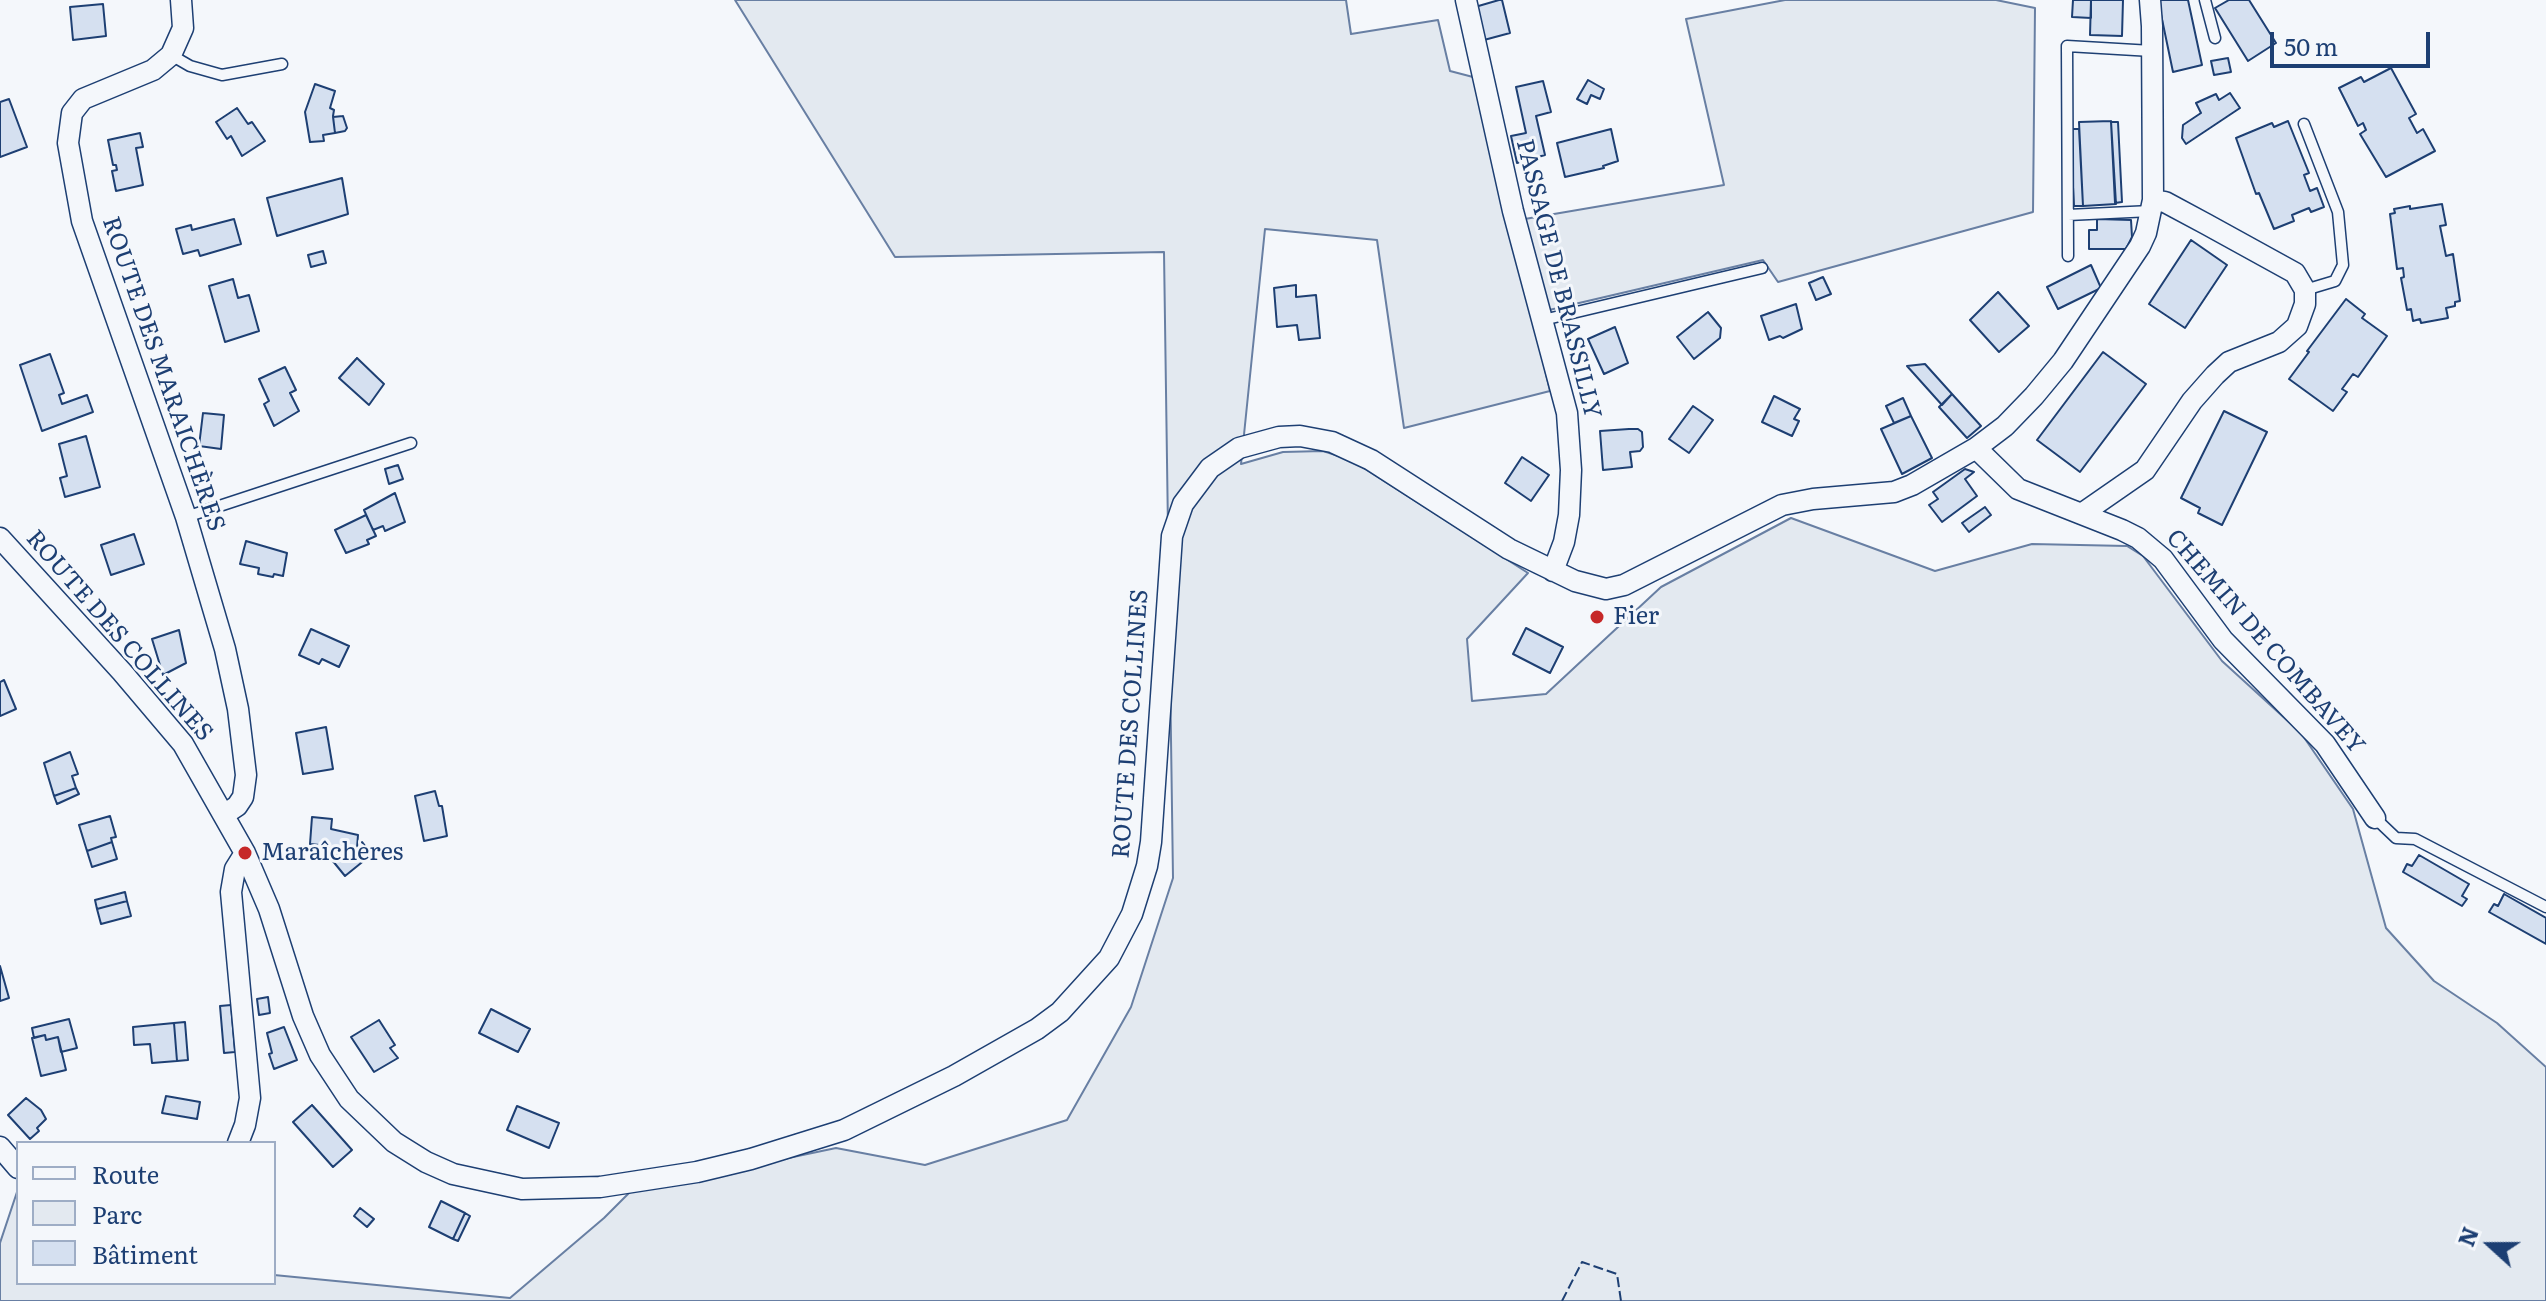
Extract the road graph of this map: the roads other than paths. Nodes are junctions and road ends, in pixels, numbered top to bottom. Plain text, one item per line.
1 (181, 0) edge
2 (1466, 0) edge
3 (2150, 0) edge
4 (2205, 0) edge
5 (2215, 38) dead end
6 (2152, 51) junction
7 (171, 55) junction
8 (282, 64) dead end
9 (2304, 124) dead end
10 (2152, 206) junction
11 (2068, 215) junction
12 (2068, 256) dead end
13 (1762, 268) dead end
14 (2305, 290) junction
15 (1543, 320) junction
16 (411, 443) dead end
17 (1976, 448) junction
18 (2083, 513) junction
19 (186, 517) junction
20 (0, 538) edge
21 (1553, 571) junction
22 (225, 814) junction
23 (2375, 818) joint
24 (245, 853) junction
25 (2546, 907) edge
26 (239, 1141) edge
27 (0, 1147) edge
28 (16, 1166) edge

1 - 7 street
2 - 15 street, PASSAGE DE BRASSILLY
3 - 6 street, ROUTE DES COLLINES
4 - 5 lane
6 - 10 street, ROUTE DES COLLINES
6 - 11 lane
7 - 8 lane
7 - 19 street, ROUTE DES MARAICHÈRES
9 - 14 lane
10 - 11 lane
10 - 14 street
10 - 17 street, ROUTE DES COLLINES
11 - 12 lane
13 - 15 lane
14 - 18 street
15 - 21 street, PASSAGE DE BRASSILLY
16 - 19 lane
17 - 18 street, CHEMIN DE COMBAVEY
17 - 21 street, ROUTE DES COLLINES
18 - 23 street, CHEMIN DE COMBAVEY
19 - 22 street, ROUTE DES MARAICHÈRES
20 - 22 street, ROUTE DES COLLINES
21 - 24 street, ROUTE DES COLLINES
22 - 24 street, ROUTE DES COLLINES
23 - 25 lane
24 - 26 street
27 - 28 street

